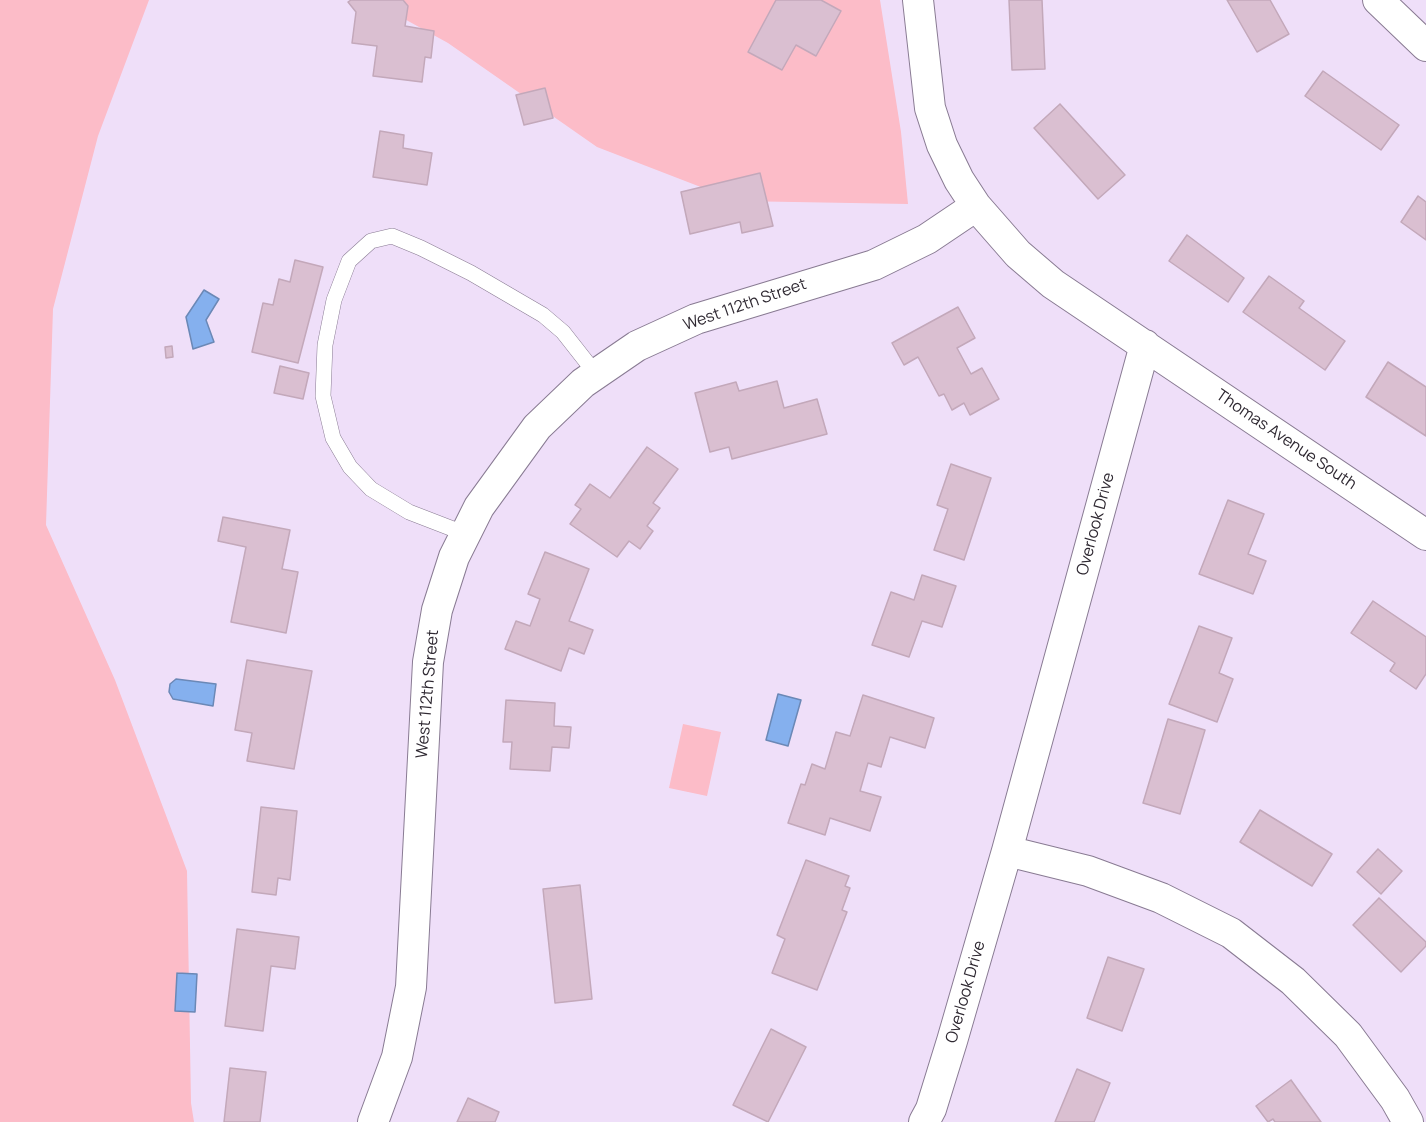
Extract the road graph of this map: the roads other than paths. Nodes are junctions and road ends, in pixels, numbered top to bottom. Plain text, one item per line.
1 (918, 0) edge
2 (1378, 0) edge
3 (1426, 46) edge
4 (976, 206) junction
5 (1145, 345) junction
6 (596, 374) junction
7 (466, 534) junction
8 (1426, 535) edge
9 (1007, 851) junction
10 (373, 1122) edge
11 (924, 1122) edge
12 (1408, 1122) edge

1 - 4 street
2 - 3 street
4 - 5 street
4 - 6 street, West 112th Street
5 - 8 street, Thomas Avenue South
5 - 9 street, Overlook Drive
6 - 7 street, West 112th Street
6 - 7 lane
7 - 10 street, West 112th Street
9 - 11 street, Overlook Drive
9 - 12 street

